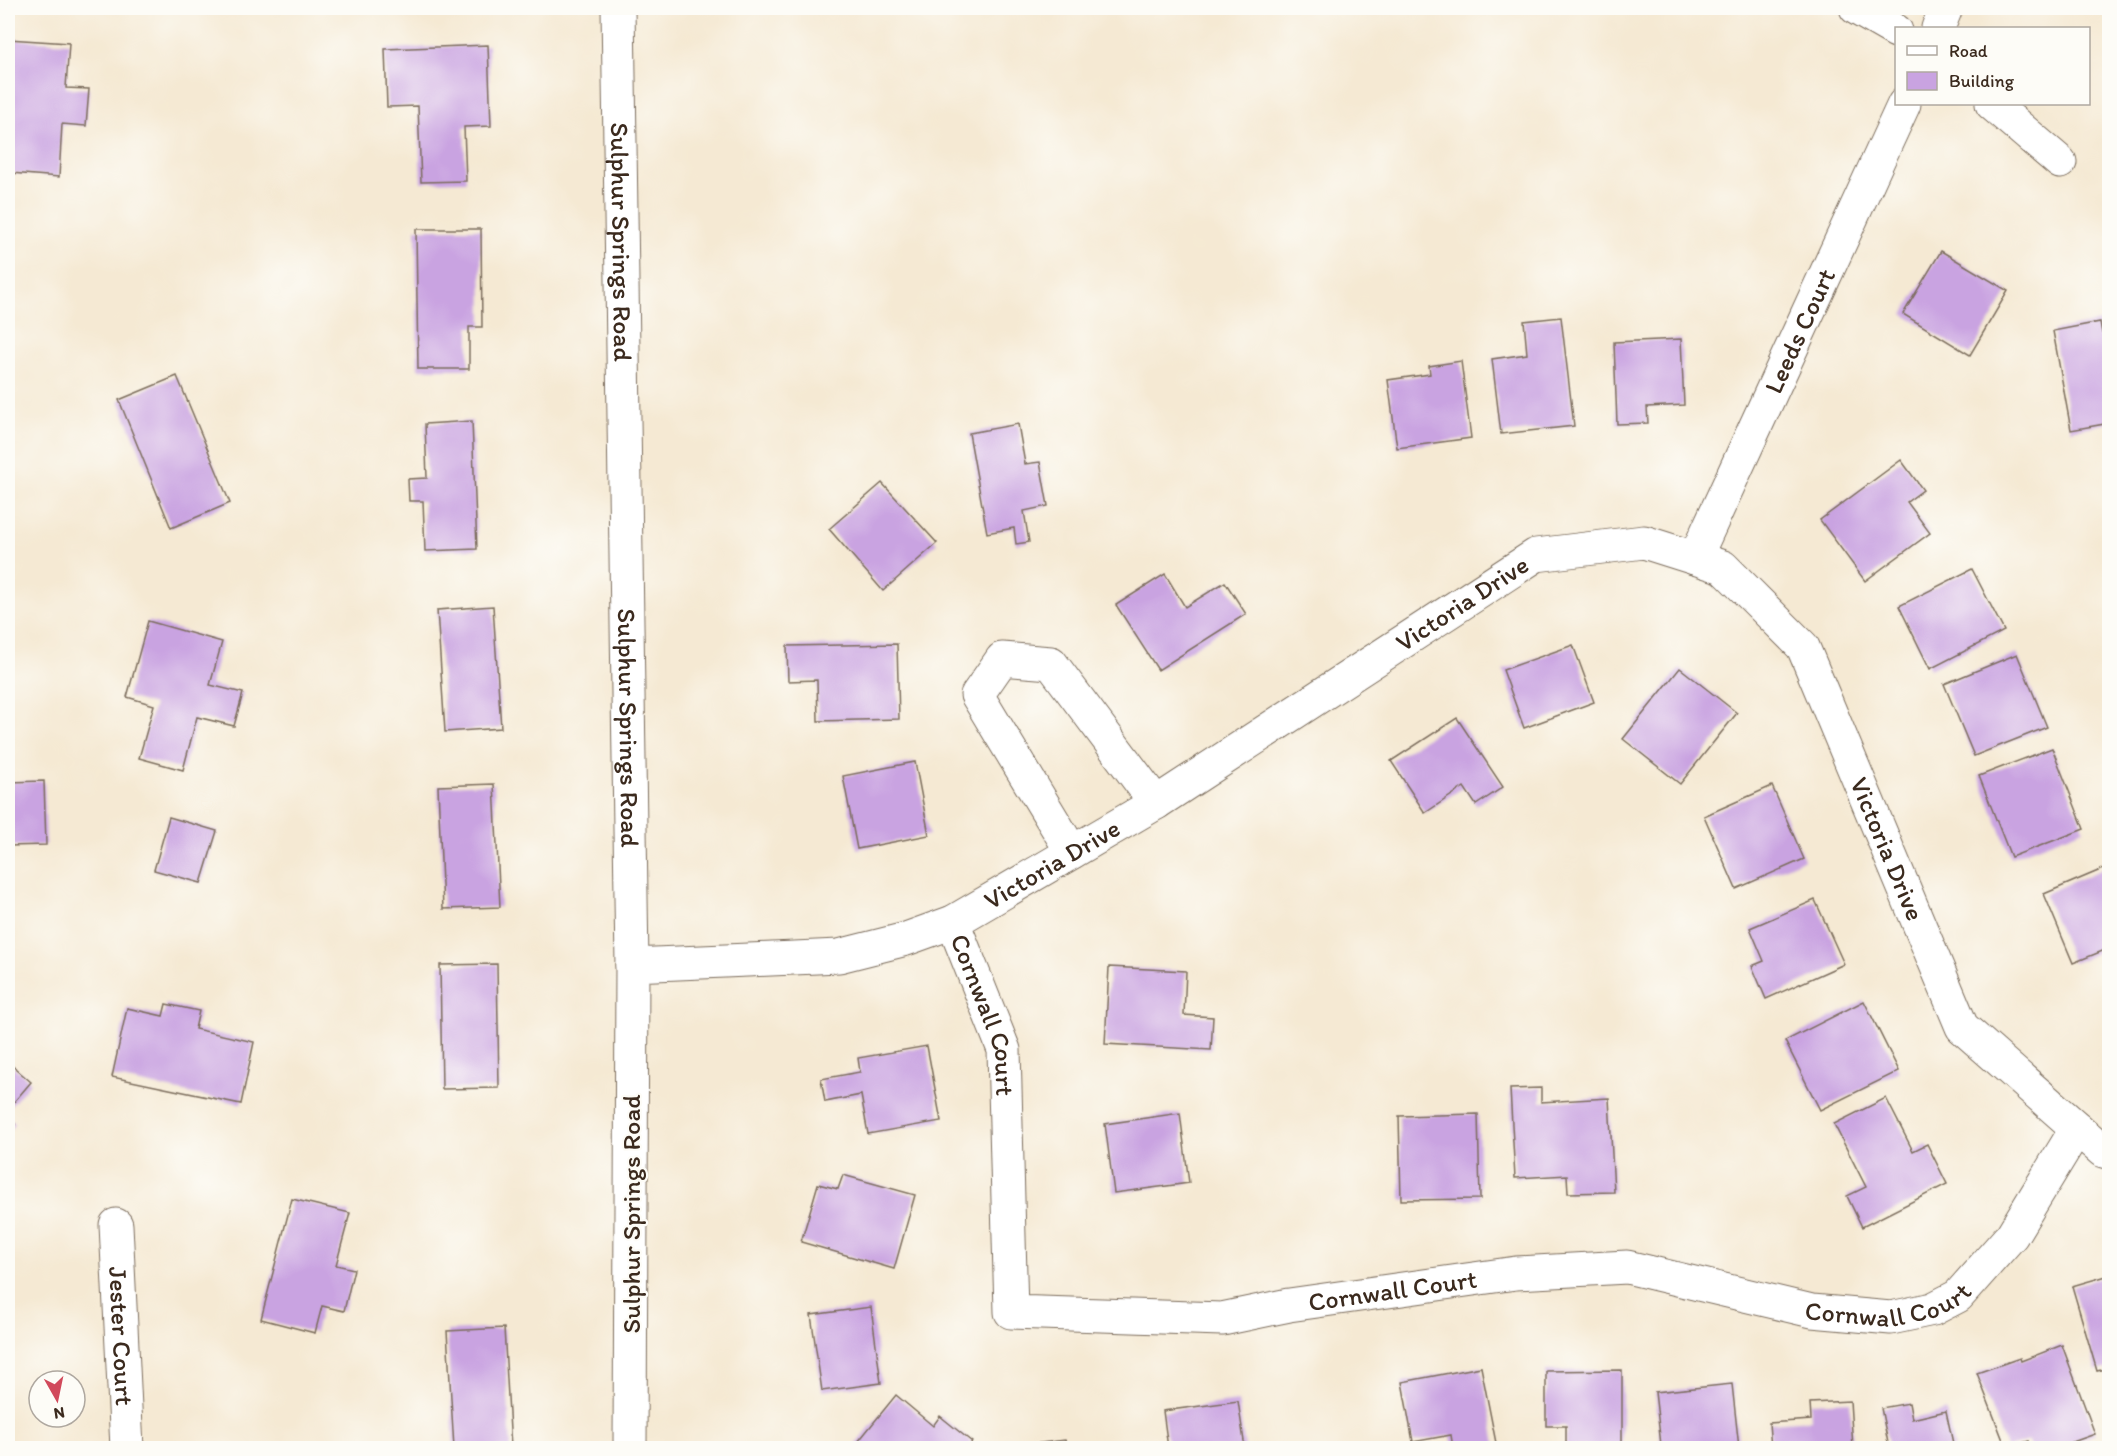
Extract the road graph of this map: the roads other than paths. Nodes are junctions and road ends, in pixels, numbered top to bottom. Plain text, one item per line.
1 (618, 8) edge
2 (1856, 8) edge
3 (1946, 8) edge
4 (1938, 27) edge
5 (1895, 30) edge
6 (1904, 105) edge
7 (1993, 105) edge
8 (2060, 162) dead end
9 (1695, 558) junction
10 (1156, 803) junction
11 (1072, 852) junction
12 (953, 922) junction
13 (632, 965) junction
14 (2077, 1128) junction
15 (2109, 1153) edge
16 (116, 1225) dead end
17 (128, 1449) edge
18 (630, 1449) edge

1 - 13 street, Sulphur Springs Road
2 - 5 street
3 - 4 street
6 - 9 street, Leeds Court
7 - 8 street
9 - 10 street, Victoria Drive
9 - 14 street, Victoria Drive
10 - 11 street, Victoria Drive
10 - 11 street
11 - 12 street, Victoria Drive
12 - 13 street, Victoria Drive
12 - 14 street, Cornwall Court
13 - 18 street, Sulphur Springs Road
14 - 15 street, Victoria Drive
16 - 17 street, Jester Court

